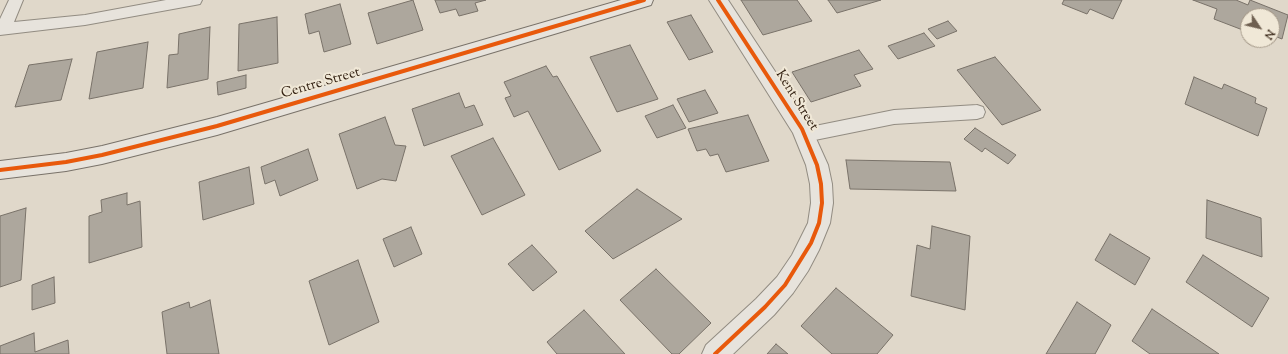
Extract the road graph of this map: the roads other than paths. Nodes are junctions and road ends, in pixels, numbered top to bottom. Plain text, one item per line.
1 (16, 0) edge
2 (195, 0) edge
3 (644, 0) edge
4 (718, 0) edge
5 (2, 29) edge
6 (977, 112) dead end
7 (805, 136) junction
8 (0, 170) edge
9 (715, 354) edge

1 - 5 lane
2 - 5 lane
3 - 8 main road, Centre Street
4 - 7 main road, Kent Street
6 - 7 lane
7 - 9 main road, Kent Street

